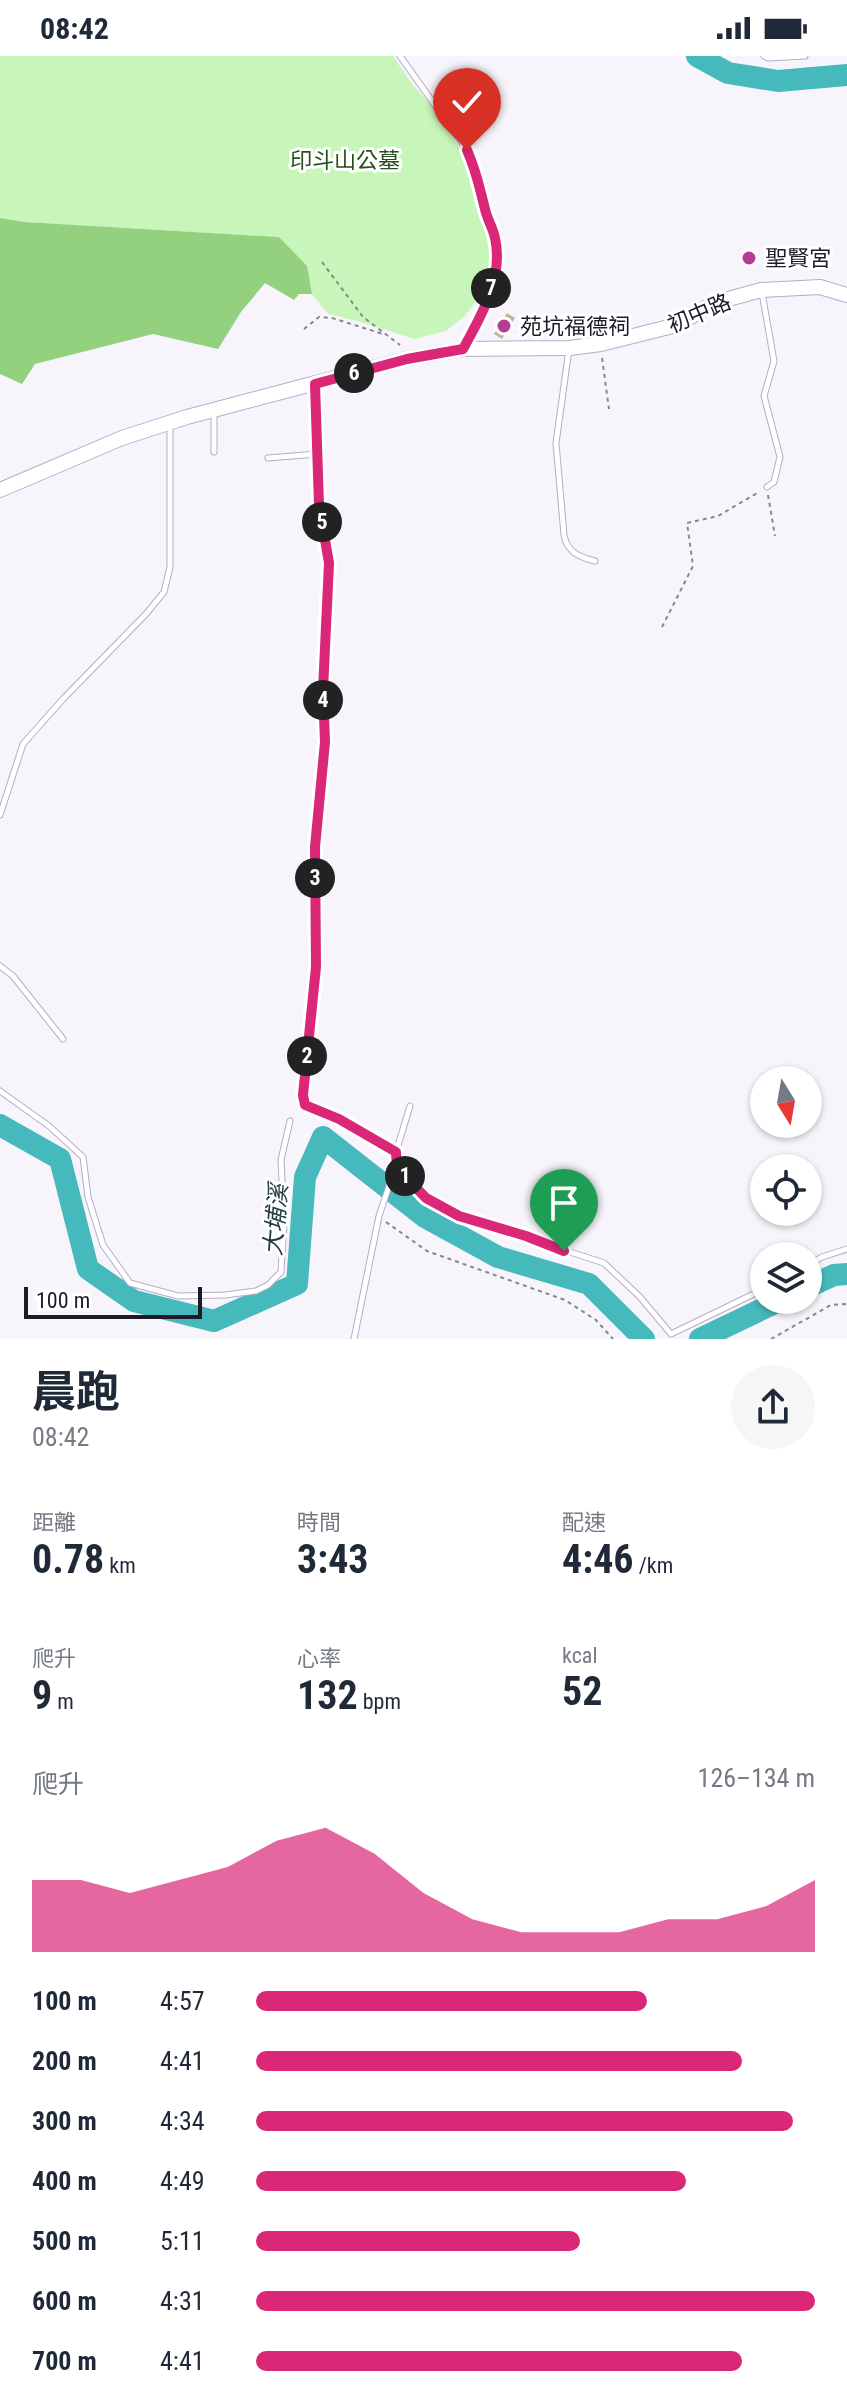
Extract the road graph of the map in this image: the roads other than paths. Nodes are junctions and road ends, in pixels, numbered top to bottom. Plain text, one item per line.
1 (400, 56) edge
2 (764, 56) edge
3 (805, 56) edge
4 (761, 290) junction
5 (847, 295) edge
6 (569, 348) junction
7 (463, 349) junction
8 (315, 384) junction
9 (214, 410) junction
10 (170, 423) junction
11 (214, 452) dead end
12 (317, 454) junction
13 (268, 458) dead end
14 (767, 487) road end
15 (0, 490) edge
16 (595, 561) dead end
17 (0, 815) edge
18 (0, 966) edge
19 (63, 1039) dead end
20 (0, 1091) edge
21 (410, 1106) dead end
22 (290, 1121) dead end
23 (396, 1152) junction
24 (395, 1171) junction
25 (847, 1249) edge
26 (822, 1257) edge
27 (750, 1296) edge
28 (354, 1339) edge

1 - 7 lane
2 - 3 lane
4 - 5 street, 初中路
4 - 6 street, 初中路
4 - 14 lane
6 - 7 street, 初中路
6 - 16 lane
7 - 8 street, 初中路
8 - 9 street, 初中路
8 - 12 lane
9 - 10 street, 初中路
9 - 11 lane
10 - 15 street, 初中路
10 - 17 lane
12 - 13 lane
12 - 23 lane
18 - 19 lane
20 - 22 lane
21 - 23 lane
23 - 24 lane
24 - 27 lane
24 - 28 lane
25 - 26 lane

